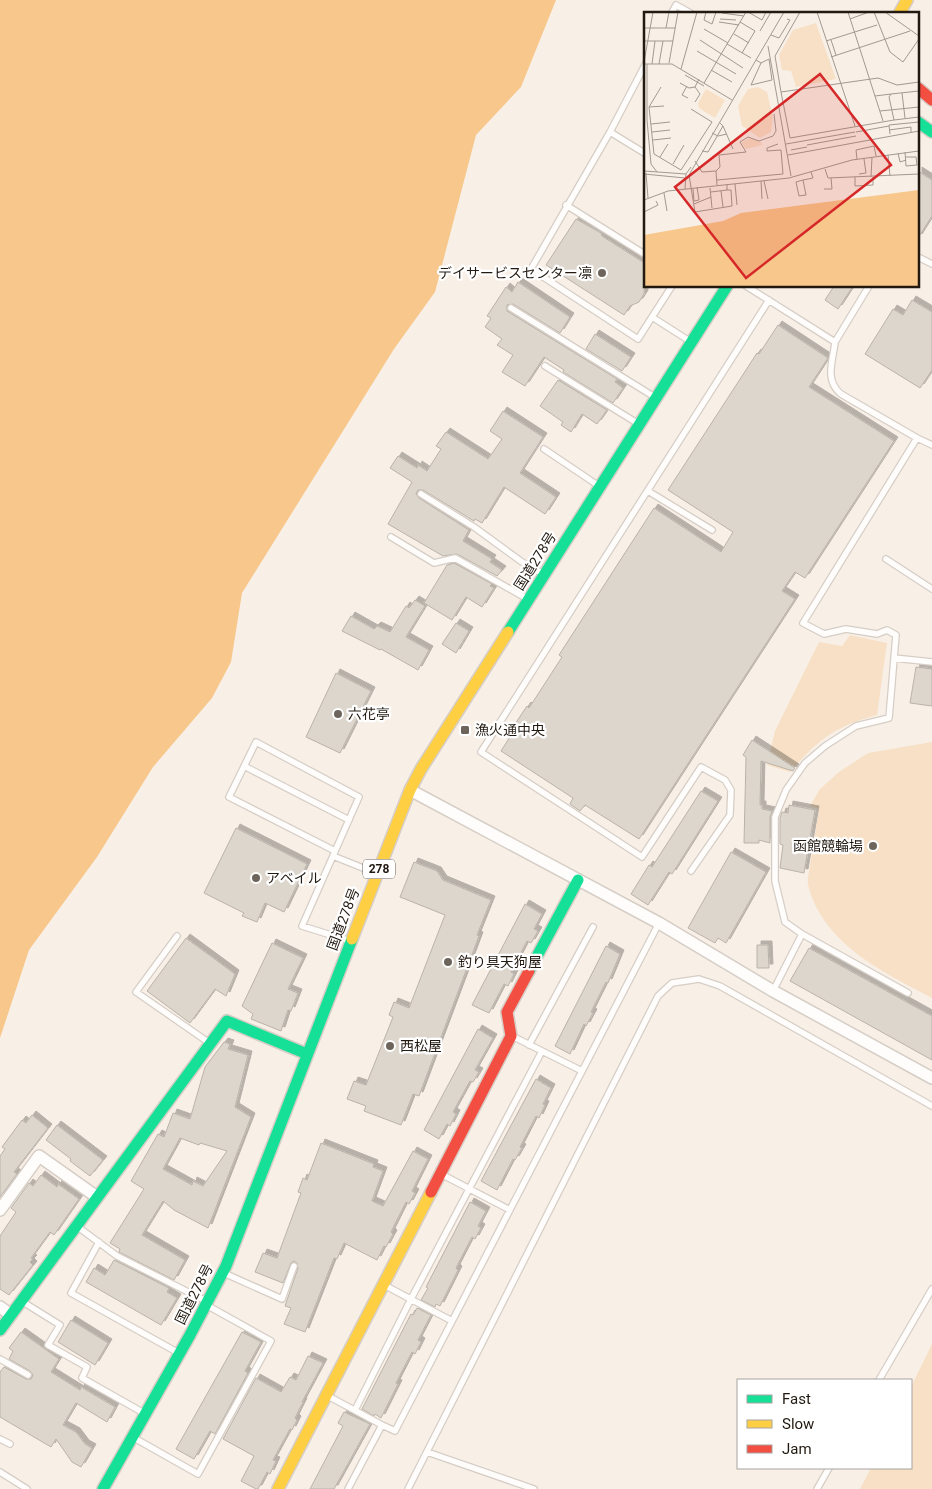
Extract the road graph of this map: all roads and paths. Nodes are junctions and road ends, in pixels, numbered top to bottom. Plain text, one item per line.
1 (907, 0) edge
2 (672, 12) edge
3 (688, 12) edge
4 (900, 12) edge
5 (644, 67) edge
6 (920, 90) edge
7 (932, 100) edge
8 (920, 123) edge
9 (610, 132) junction
10 (932, 132) edge
11 (644, 153) edge
12 (566, 205) junction
13 (644, 254) edge
14 (920, 258) edge
15 (932, 264) edge
16 (671, 288) edge
17 (726, 288) edge
18 (749, 288) edge
19 (868, 288) edge
20 (769, 300) junction
21 (511, 308) dead end
22 (652, 317) junction
23 (835, 342) junction
24 (692, 343) junction
25 (545, 366) dead end
26 (656, 398) junction
27 (639, 425) junction
28 (917, 438) junction
29 (932, 445) edge
30 (544, 449) dead end
31 (600, 487) junction
32 (648, 491) junction
33 (421, 494) dead end
34 (712, 530) dead end
35 (391, 537) dead end
36 (886, 559) dead end
37 (544, 575) junction
38 (932, 589) edge
39 (528, 599) junction
40 (894, 658) junction
41 (932, 662) edge
42 (244, 766) junction
43 (410, 790) junction
44 (349, 820) junction
45 (334, 854) junction
46 (691, 871) dead end
47 (377, 874) junction
48 (578, 880) junction
49 (659, 923) junction
50 (593, 927) dead end
51 (802, 934) junction
52 (177, 936) dead end
53 (351, 942) junction
54 (773, 991) junction
55 (908, 993) dead end
56 (511, 1036) junction
57 (210, 1044) junction
58 (529, 1045) junction
59 (542, 1051) junction
60 (307, 1054) junction
61 (582, 1071) junction
62 (932, 1078) edge
63 (932, 1106) edge
64 (440, 1174) junction
65 (469, 1188) junction
66 (97, 1197) junction
67 (0, 1210) edge
68 (510, 1210) junction
69 (76, 1226) junction
70 (99, 1242) junction
71 (294, 1266) dead end
72 (222, 1273) junction
73 (384, 1285) junction
74 (932, 1289) edge
75 (410, 1299) junction
76 (21, 1301) junction
77 (207, 1303) junction
78 (0, 1307) edge
79 (11, 1315) junction
80 (452, 1321) junction
81 (0, 1330) edge
82 (179, 1354) junction
83 (0, 1359) edge
84 (28, 1376) dead end
85 (880, 1379) edge
86 (327, 1396) junction
87 (354, 1410) junction
88 (145, 1414) junction
89 (382, 1424) junction
90 (132, 1437) junction
91 (0, 1439) edge
92 (10, 1444) dead end
93 (427, 1452) junction
94 (828, 1469) edge
95 (0, 1472) edge
96 (27, 1489) edge
97 (103, 1489) edge
98 (278, 1489) edge
99 (348, 1489) edge
100 (408, 1489) edge
101 (534, 1489) edge
102 (817, 1489) edge

1 - 4 main road
2 - 3 lane
5 - 9 lane
6 - 7 main road
8 - 10 main road
9 - 11 lane
9 - 12 lane
12 - 13 lane
12 - 22 lane
14 - 15 lane
16 - 22 lane
17 - 24 main road, 国道278号 / 278
18 - 20 lane
19 - 23 lane
20 - 23 lane
20 - 32 lane
21 - 26 lane
22 - 24 lane
23 - 28 lane
24 - 26 main road, 国道278号 / 278
25 - 27 lane
26 - 27 main road, 国道278号 / 278
27 - 31 main road, 国道278号 / 278
28 - 29 lane
28 - 40 lane
30 - 31 lane
31 - 37 main road, 国道278号 / 278
32 - 34 lane
32 - 46 lane
33 - 37 lane
35 - 39 lane
36 - 38 lane
37 - 39 main road, 国道278号 / 278
39 - 43 main road, 国道278号 / 278
40 - 41 lane
40 - 51 lane
42 - 44 lane
42 - 44 lane
42 - 45 lane
43 - 47 main road, 国道278号 / 278
43 - 48 street
44 - 45 lane
45 - 47 lane
45 - 53 lane
47 - 53 main road, 国道278号 / 278
48 - 49 street
48 - 56 main road
49 - 54 street
49 - 61 lane
50 - 58 lane
51 - 54 lane
51 - 55 lane
52 - 57 lane
53 - 60 main road, 国道278号 / 278
54 - 62 street
56 - 58 lane
56 - 64 main road
57 - 60 main road
57 - 66 main road
58 - 59 lane
59 - 61 lane
59 - 65 lane
60 - 72 main road, 国道278号 / 278
61 - 68 lane
63 - 93 lane
64 - 65 lane
64 - 73 main road
65 - 68 lane
65 - 75 lane
66 - 67 street
66 - 69 main road
68 - 80 lane
69 - 70 lane
69 - 76 main road
70 - 77 lane
70 - 82 lane
71 - 72 lane
72 - 77 main road, 国道278号 / 278
73 - 75 lane
73 - 86 main road
74 - 85 lane
75 - 80 lane
75 - 87 lane
76 - 79 main road
76 - 88 lane
77 - 82 main road, 国道278号 / 278
77 - 90 lane
78 - 79 street
79 - 81 main road
80 - 89 lane
82 - 88 main road, 国道278号 / 278
83 - 84 lane
86 - 87 lane
86 - 98 main road
87 - 89 lane
88 - 90 main road, 国道278号 / 278
89 - 99 lane
90 - 97 main road, 国道278号 / 278
91 - 92 lane
93 - 100 lane
93 - 101 lane
94 - 102 lane
95 - 96 lane

